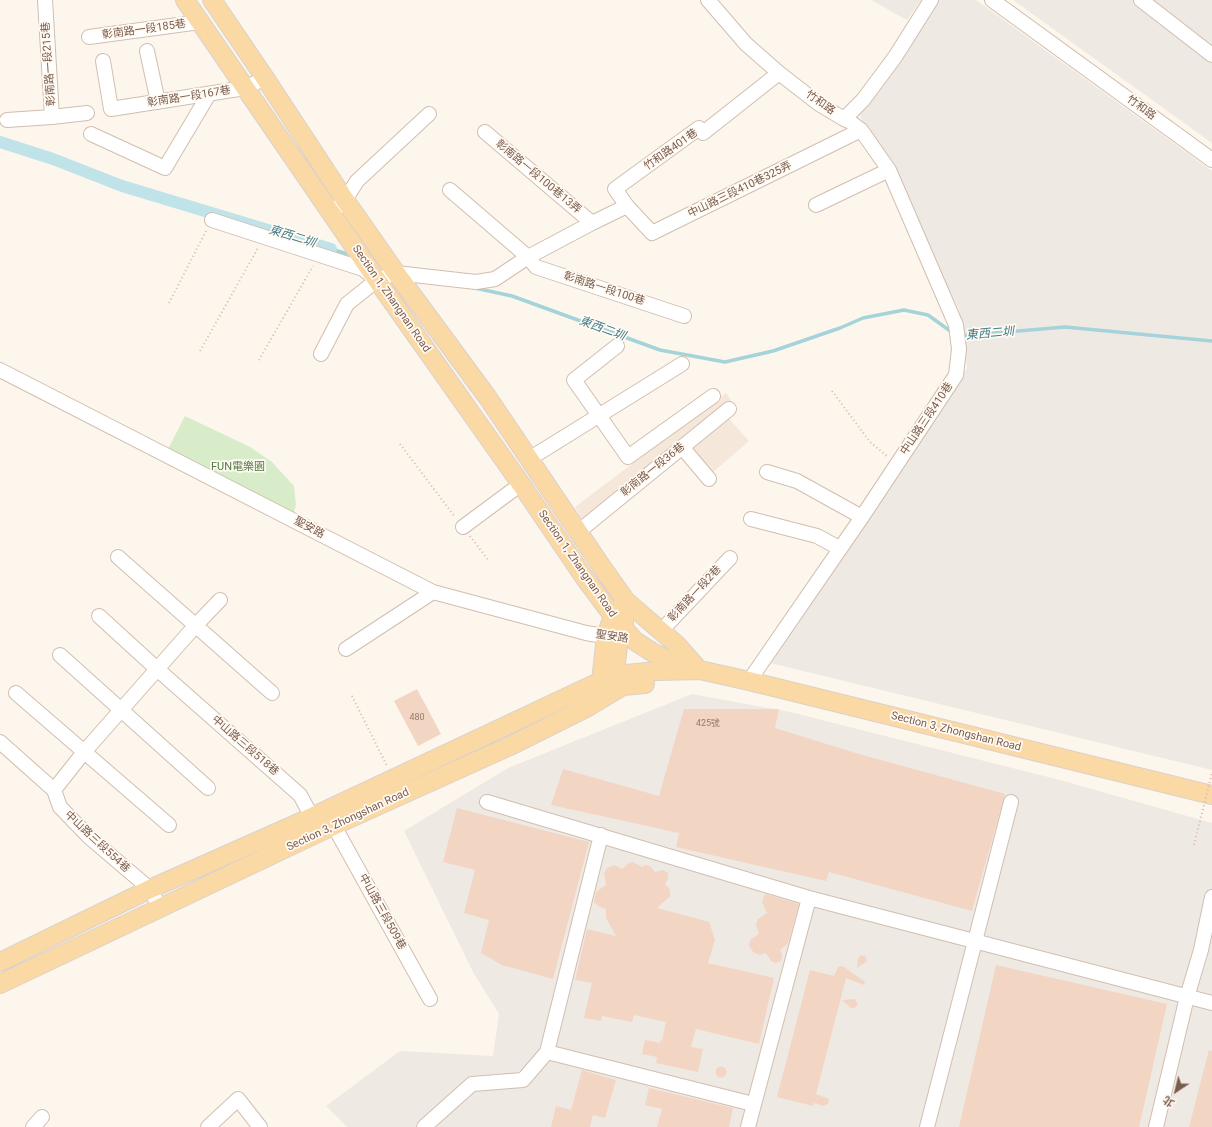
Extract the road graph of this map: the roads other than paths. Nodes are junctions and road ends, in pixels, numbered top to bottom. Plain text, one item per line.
1 (45, 0) edge
2 (184, 0) edge
3 (212, 0) edge
4 (708, 0) edge
5 (931, 0) edge
6 (992, 0) edge
7 (1141, 0) edge
8 (200, 22) junction
9 (89, 38) dead end
10 (147, 51) dead end
11 (1212, 55) edge
12 (103, 61) dead end
13 (779, 73) junction
14 (265, 78) junction
15 (245, 88) junction
16 (209, 94) junction
17 (158, 102) junction
18 (87, 113) dead end
19 (429, 114) dead end
20 (52, 117) junction
21 (844, 119) junction
22 (7, 120) dead end
23 (861, 130) junction
24 (485, 132) dead end
25 (91, 134) dead end
26 (1212, 160) edge
27 (889, 170) junction
28 (450, 190) dead end
29 (345, 200) junction
30 (816, 205) dead end
31 (627, 206) junction
32 (331, 214) junction
33 (212, 220) road end
34 (592, 222) junction
35 (528, 257) junction
36 (396, 273) junction
37 (377, 280) junction
38 (684, 316) dead end
39 (617, 346) dead end
40 (321, 354) dead end
41 (682, 364) dead end
42 (0, 370) edge
43 (713, 396) dead end
44 (729, 409) dead end
45 (599, 415) junction
46 (682, 447) junction
47 (529, 459) junction
48 (767, 472) dead end
49 (709, 479) dead end
50 (521, 484) junction
51 (862, 517) junction
52 (751, 519) dead end
53 (463, 527) road end
54 (578, 532) junction
55 (839, 548) junction
56 (118, 557) dead end
57 (730, 558) dead end
58 (433, 592) junction
59 (220, 600) dead end
60 (626, 601) junction
61 (98, 616) dead end
62 (196, 625) junction
63 (661, 631) junction
64 (619, 632) junction
65 (346, 649) dead end
66 (60, 655) dead end
67 (157, 669) junction
68 (700, 670) junction
69 (749, 681) junction
70 (612, 684) junction
71 (16, 693) dead end
72 (272, 693) dead end
73 (121, 710) junction
74 (0, 742) edge
75 (84, 752) junction
76 (208, 788) dead end
77 (54, 790) junction
78 (1212, 795) edge
79 (487, 802) dead end
80 (1011, 802) dead end
81 (312, 817) junction
82 (169, 825) dead end
83 (329, 828) junction
84 (601, 835) junction
85 (150, 889) junction
86 (1212, 897) edge
87 (809, 898) junction
88 (160, 908) junction
89 (975, 942) junction
90 (0, 962) edge
91 (0, 984) edge
92 (1187, 997) junction
93 (430, 999) dead end
94 (1212, 1003) edge
95 (547, 1052) junction
96 (753, 1104) junction
97 (208, 1127) edge
98 (260, 1127) edge
99 (424, 1127) edge
100 (748, 1127) edge
101 (927, 1127) edge
102 (1156, 1127) edge

1 - 20 street, 彰南路一段215巷
2 - 8 main road, Section 1, Zhangnan Road
3 - 14 main road, Section 1, Zhangnan Road
4 - 13 street, 竹和路
5 - 21 street, 竹和路
6 - 26 street, 竹和路
7 - 11 street
8 - 9 street, 彰南路一段185巷
8 - 15 main road, Section 1, Zhangnan Road
10 - 17 street
12 - 17 street, 彰南路一段167巷
13 - 21 street, 竹和路
13 - 31 street, 竹和路401巷
14 - 15 street, 彰南路一段167巷
14 - 29 main road, Section 1, Zhangnan Road
15 - 16 street, 彰南路一段167巷
15 - 32 main road, Section 1, Zhangnan Road
16 - 17 street, 彰南路一段167巷
16 - 25 street
18 - 20 street, 彰南路一段215巷
19 - 29 street
20 - 22 street
21 - 23 street, 中山路三段410巷
23 - 27 street, 中山路三段410巷
23 - 31 street, 中山路三段410巷325弄
24 - 34 street, 彰南路一段100巷13弄
27 - 30 street
27 - 51 street, 中山路三段410巷
28 - 35 street, 彰南路一段100巷
29 - 32 street
29 - 36 main road, Section 1, Zhangnan Road
31 - 34 street
32 - 37 main road, Section 1, Zhangnan Road
33 - 37 street
34 - 35 street
35 - 36 street
35 - 38 street, 彰南路一段100巷
36 - 37 street
36 - 47 main road, Section 1, Zhangnan Road
37 - 40 street
37 - 50 main road, Section 1, Zhangnan Road
39 - 45 street
41 - 45 street
42 - 58 street, 聖安路
43 - 45 street
44 - 46 street, 彰南路一段36巷
45 - 47 street
46 - 49 street
46 - 54 street, 彰南路一段36巷
47 - 54 main road, Section 1, Zhangnan Road
48 - 51 street
50 - 53 street
50 - 64 main road, Section 1, Zhangnan Road
51 - 55 street, 中山路三段410巷
52 - 55 street
54 - 60 main road, Section 1, Zhangnan Road
55 - 69 street, 中山路三段410巷
56 - 62 street
57 - 63 street, 彰南路一段2巷
58 - 64 street, 聖安路
58 - 65 street
59 - 62 street
60 - 63 main road, Section 1, Zhangnan Road
60 - 64 main road
61 - 67 street, 中山路三段518巷
62 - 67 street
62 - 72 street
63 - 68 main road, Section 1, Zhangnan Road
64 - 68 main road, Section 1, Zhangnan Road
64 - 70 main road
66 - 73 street
67 - 73 street
67 - 81 street, 中山路三段518巷
68 - 69 main road, Section 3, Zhongshan Road
68 - 70 main road, Section 3, Zhongshan Road
69 - 78 main road, Section 3, Zhongshan Road
70 - 81 main road, Section 3, Zhongshan Road
70 - 83 main road, Section 3, Zhongshan Road
71 - 75 street
73 - 75 street
73 - 76 street
74 - 77 street, 中山路三段554巷
75 - 77 street
75 - 82 street
77 - 85 street, 中山路三段554巷
79 - 84 street
80 - 89 street
81 - 83 street, 中山路三段518巷
81 - 85 main road, Section 3, Zhongshan Road
83 - 88 main road, Section 3, Zhongshan Road
83 - 93 street, 中山路三段509巷
84 - 87 street
84 - 95 street
85 - 88 street, 中山路三段554巷
85 - 90 main road, Section 3, Zhongshan Road
86 - 92 street
87 - 89 street
87 - 96 street
88 - 91 main road, Section 3, Zhongshan Road
89 - 92 street
89 - 101 street
92 - 94 street
92 - 102 street
95 - 96 street
95 - 99 street
96 - 100 street
97 - 98 street

